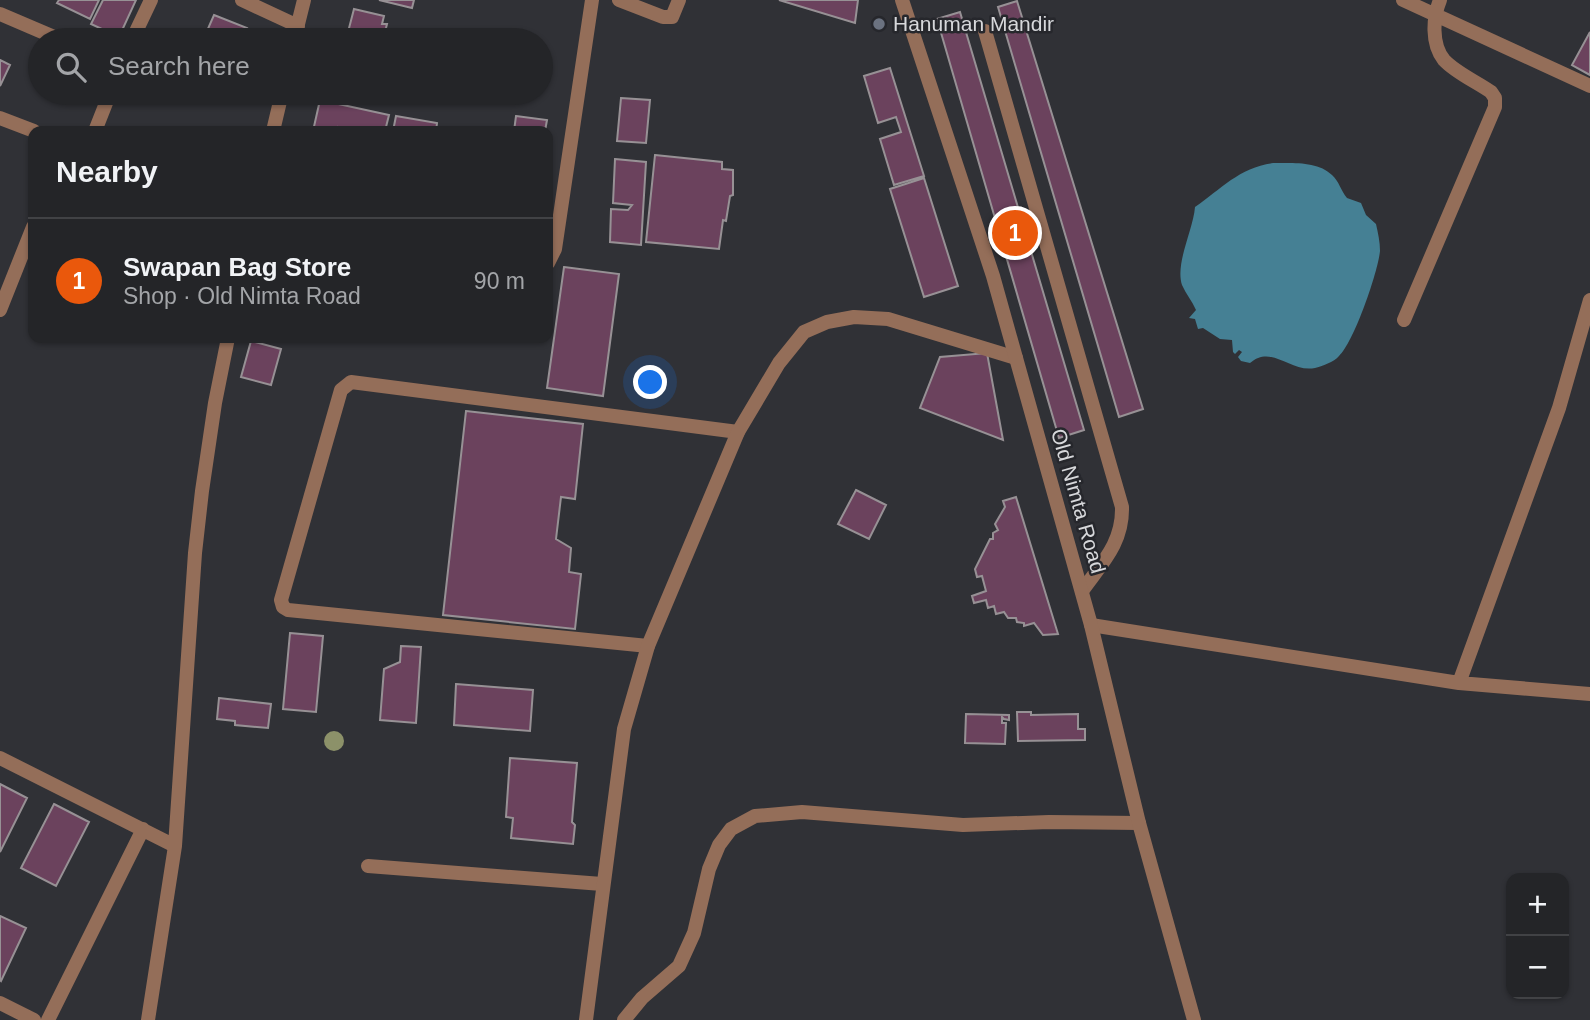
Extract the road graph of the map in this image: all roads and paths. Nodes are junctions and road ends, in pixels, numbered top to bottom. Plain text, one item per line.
1 (151, 0) edge
2 (242, 0) edge
3 (304, 0) edge
4 (592, 0) edge
5 (619, 0) edge
6 (679, 0) edge
7 (902, 0) edge
8 (1403, 0) edge
9 (1440, 0) edge
10 (0, 14) edge
11 (1434, 15) junction
12 (33, 28) edge
13 (138, 28) edge
14 (288, 28) edge
15 (297, 28) edge
16 (985, 31) dead end
17 (1590, 86) edge
18 (105, 105) edge
19 (279, 105) edge
20 (0, 118) edge
21 (96, 126) edge
22 (274, 126) edge
23 (28, 129) edge
24 (28, 239) edge
25 (553, 253) edge
26 (2, 300) edge
27 (1590, 300) edge
28 (1404, 320) dead end
29 (227, 343) edge
30 (1016, 358) junction
31 (738, 432) junction
32 (1082, 591) junction
33 (1091, 625) junction
34 (648, 646) junction
35 (1459, 684) junction
36 (1590, 694) edge
37 (0, 758) edge
38 (1139, 823) junction
39 (143, 829) junction
40 (175, 846) junction
41 (368, 866) dead end
42 (602, 884) junction
43 (0, 1003) edge
44 (34, 1020) edge
45 (48, 1020) edge
46 (148, 1020) edge
47 (586, 1020) edge
48 (624, 1020) edge
49 (1194, 1020) edge

1 - 13 street
2 - 14 street
3 - 15 street
4 - 25 street
5 - 6 street
7 - 30 street, Old Nimta Road
8 - 11 street
9 - 11 street
10 - 12 street
11 - 17 street
11 - 28 street
16 - 32 street
18 - 21 street
19 - 22 street
20 - 23 street
24 - 26 street
27 - 35 street
29 - 40 street
30 - 31 street
30 - 32 street, Old Nimta Road
31 - 34 street
31 - 34 street
32 - 33 street, Old Nimta Road
33 - 35 street
33 - 38 street, Old Nimta Road
34 - 42 street
35 - 36 street
37 - 39 street
38 - 48 street
38 - 49 street, Old Nimta Road
39 - 40 street
39 - 45 street
40 - 46 street
41 - 42 street
42 - 47 street
43 - 44 street

